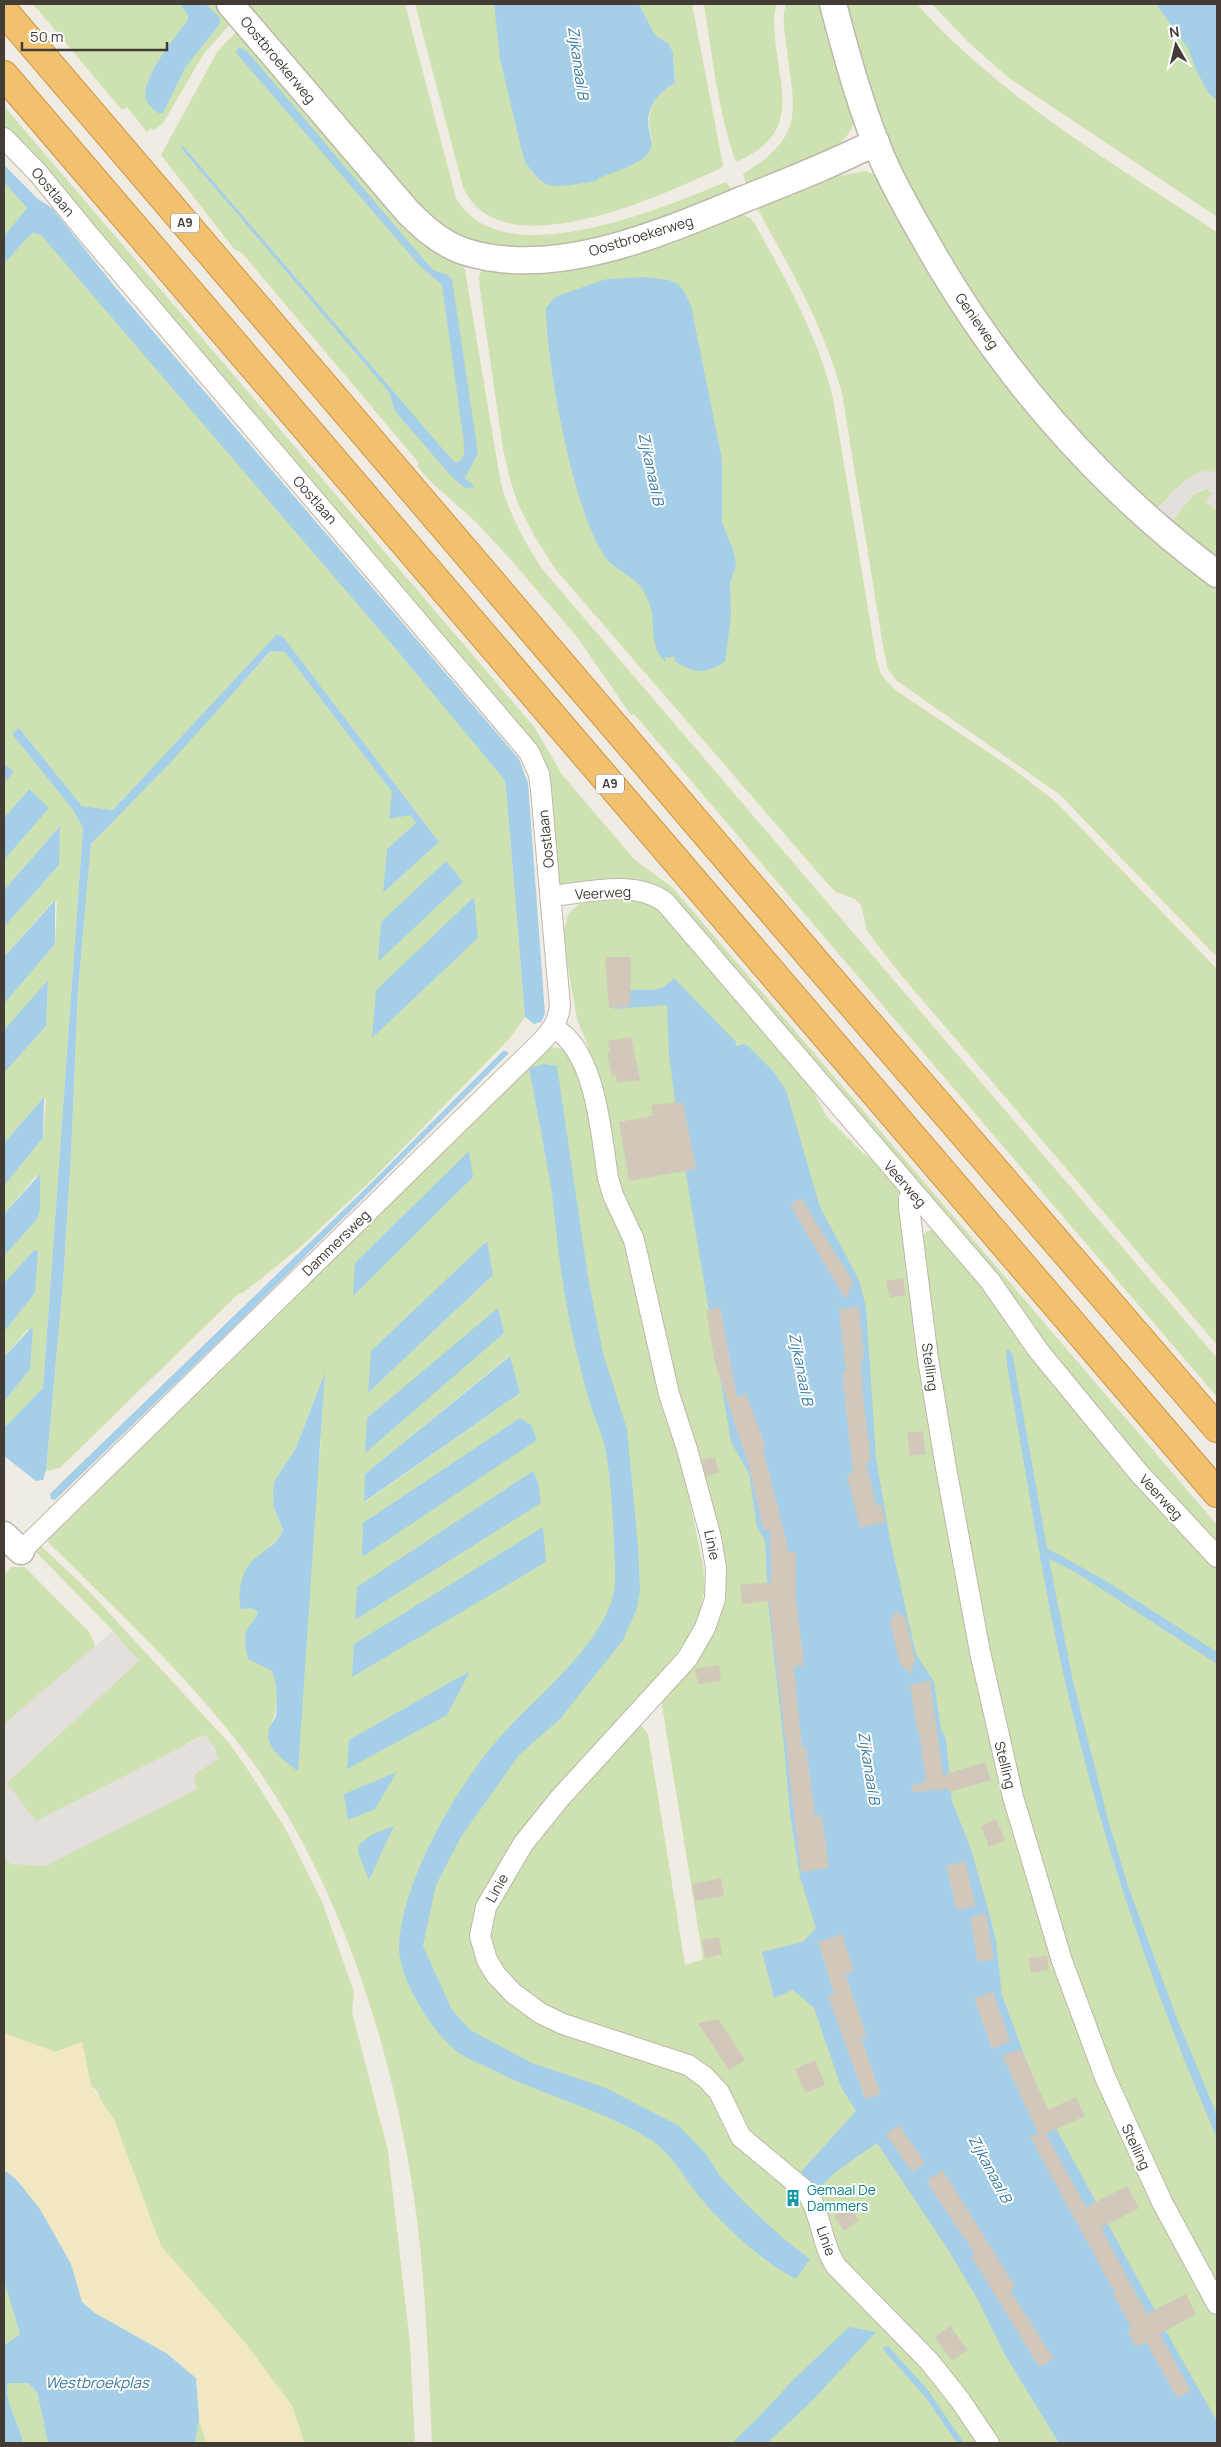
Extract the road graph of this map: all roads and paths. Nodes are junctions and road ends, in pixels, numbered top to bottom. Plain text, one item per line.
1 (230, 4) edge
2 (833, 4) edge
3 (4, 11) edge
4 (4, 75) edge
5 (4, 138) edge
6 (876, 142) junction
7 (1217, 574) edge
8 (551, 896) junction
9 (554, 1028) junction
10 (913, 1192) junction
11 (1217, 1428) edge
12 (1217, 1493) edge
13 (13, 1543) edge
14 (1217, 1558) edge
15 (1217, 2304) edge
16 (989, 2443) edge

1 - 6 street, Oostbroekerweg
2 - 6 street, Genieweg
3 - 11 highway, A9
4 - 12 highway, A9
5 - 8 street, Oostlaan
6 - 7 street, Genieweg
8 - 9 street
8 - 10 street, Veerweg
9 - 13 street, Dammersweg
9 - 16 street, Linie
10 - 14 street, Veerweg
10 - 15 street, Stelling

